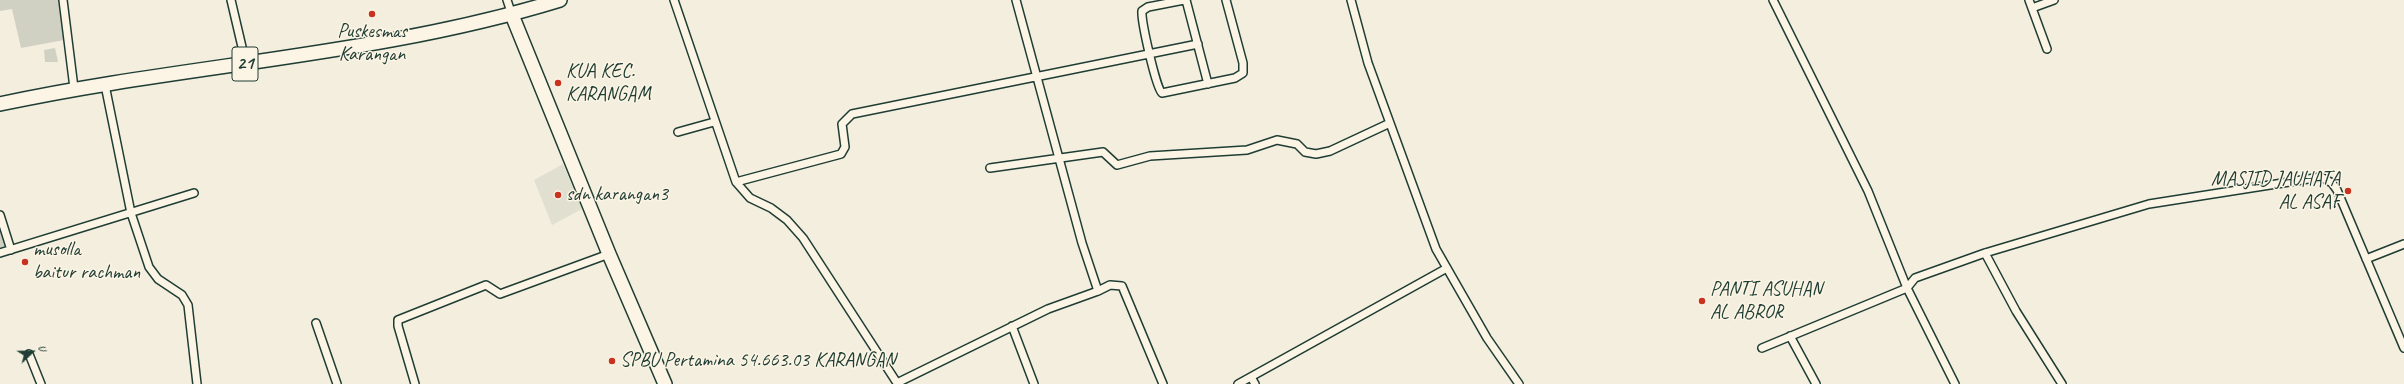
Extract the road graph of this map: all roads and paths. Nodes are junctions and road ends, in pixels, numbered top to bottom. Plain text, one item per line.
1 (63, 0) edge
2 (231, 0) edge
3 (507, 0) edge
4 (560, 0) edge
5 (674, 0) edge
6 (1016, 0) edge
7 (1185, 0) edge
8 (1226, 0) edge
9 (1351, 0) edge
10 (1773, 0) edge
11 (2029, 0) edge
12 (2054, 0) edge
13 (2032, 8) junction
14 (512, 15) junction
15 (1198, 44) junction
16 (2046, 49) dead end
17 (1149, 55) junction
18 (246, 64) junction
19 (1037, 76) junction
20 (1208, 84) junction
21 (105, 85) junction
22 (74, 88) junction
23 (0, 104) edge
24 (714, 122) junction
25 (1390, 123) junction
26 (678, 132) dead end
27 (1060, 159) junction
28 (990, 168) dead end
29 (736, 182) junction
30 (194, 193) dead end
31 (131, 213) junction
32 (0, 214) edge
33 (2404, 244) edge
34 (11, 250) junction
35 (1985, 252) junction
36 (0, 253) edge
37 (609, 254) junction
38 (2366, 259) junction
39 (1446, 268) junction
40 (1907, 288) junction
41 (1098, 291) junction
42 (316, 323) dead end
43 (1012, 326) junction
44 (2404, 328) edge
45 (2397, 331) junction
46 (1790, 336) junction
47 (1762, 348) dead end
48 (2404, 348) edge
49 (29, 354) dead end
50 (1251, 377) junction
51 (41, 384) edge
52 (197, 384) edge
53 (337, 384) edge
54 (415, 384) edge
55 (665, 384) edge
56 (897, 384) edge
57 (1034, 384) edge
58 (1163, 384) edge
59 (1238, 384) edge
60 (1255, 384) edge
61 (1519, 384) edge
62 (1816, 384) edge
63 (1955, 384) edge
64 (2062, 384) edge

1 - 22 street
2 - 18 street
3 - 14 street
4 - 14 highway
5 - 24 street
6 - 19 street
7 - 15 street
7 - 17 street
8 - 20 street
9 - 25 street
10 - 40 street
11 - 13 street
12 - 13 street
13 - 16 street
14 - 18 highway, 21
14 - 37 highway
15 - 17 street
15 - 20 street
17 - 19 street
17 - 20 street
18 - 21 highway, 21
19 - 27 street
19 - 29 street
21 - 22 highway, 21
21 - 31 street
22 - 23 highway, 21
24 - 26 street
24 - 29 street
25 - 27 street
25 - 39 street
27 - 28 street
27 - 41 street
29 - 56 street
30 - 31 street
31 - 34 street
31 - 52 street
32 - 34 street
33 - 38 street
34 - 36 street
35 - 38 street
35 - 40 street
35 - 64 street
37 - 54 street
37 - 55 highway
38 - 45 street
39 - 50 street
39 - 61 street
40 - 46 street
40 - 63 street
41 - 43 street
41 - 58 street
42 - 53 street
43 - 56 street
43 - 57 street
44 - 45 street
45 - 48 street
46 - 47 street
46 - 62 street
49 - 51 street
50 - 59 street
50 - 60 street

